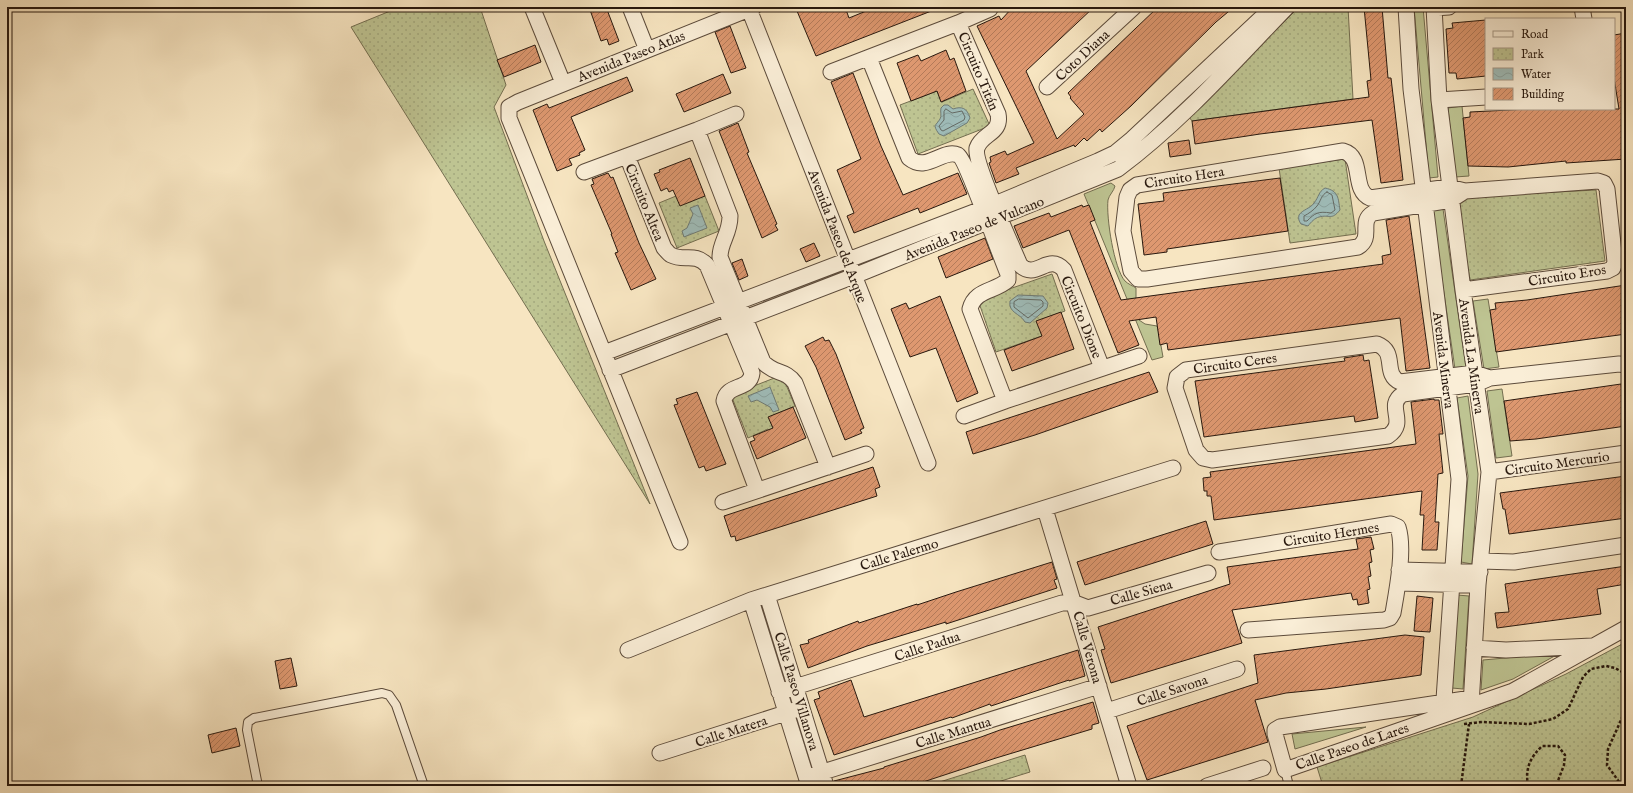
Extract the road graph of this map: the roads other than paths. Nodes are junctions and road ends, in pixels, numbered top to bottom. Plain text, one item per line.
1 (532, 7) edge
2 (630, 7) edge
3 (1134, 7) edge
4 (1273, 7) edge
5 (1287, 7) edge
6 (1406, 7) edge
7 (1449, 7) edge
8 (1582, 7) edge
9 (751, 8) edge
10 (1434, 8) edge
11 (990, 9) dead end
12 (730, 12) edge
13 (1584, 18) edge
14 (958, 23) junction
15 (647, 50) junction
16 (869, 58) junction
17 (831, 72) dead end
18 (563, 83) junction
19 (1047, 87) dead end
20 (1485, 97) edge
21 (1439, 100) junction
22 (1174, 101) junction
23 (1185, 112) junction
24 (736, 114) dead end
25 (696, 130) junction
26 (627, 156) junction
27 (584, 172) dead end
28 (1450, 193) junction
29 (1424, 197) junction
30 (991, 213) junction
31 (848, 260) junction
32 (854, 276) junction
33 (1463, 290) junction
34 (732, 305) junction
35 (738, 321) junction
36 (604, 353) junction
37 (1139, 356) dead end
38 (1626, 365) edge
39 (1102, 368) junction
40 (610, 370) junction
41 (1475, 379) junction
42 (1447, 382) junction
43 (1006, 400) junction
44 (964, 416) dead end
45 (1626, 453) edge
46 (866, 454) dead end
47 (928, 463) dead end
48 (828, 467) junction
49 (1173, 468) dead end
50 (1489, 472) junction
51 (757, 490) junction
52 (723, 502) dead end
53 (1045, 509) junction
54 (680, 542) dead end
55 (1626, 545) edge
56 (1220, 552) dead end
57 (1208, 573) dead end
58 (1480, 573) junction
59 (1398, 576) junction
60 (1452, 579) junction
61 (767, 595) junction
62 (751, 600) junction
63 (1075, 603) junction
64 (1626, 628) edge
65 (1248, 630) dead end
66 (1595, 646) junction
67 (1474, 648) junction
68 (628, 650) dead end
69 (1237, 669) dead end
70 (1099, 686) junction
71 (796, 687) junction
72 (779, 692) junction
73 (1472, 702) junction
74 (802, 708) junction
75 (1444, 708) junction
76 (1107, 711) junction
77 (785, 713) junction
78 (660, 753) dead end
79 (1263, 768) dead end
80 (1284, 770) junction
81 (824, 779) edge
82 (808, 782) edge
83 (258, 786) edge
84 (424, 786) edge
85 (1129, 786) edge
86 (1206, 786) edge
87 (1288, 786) edge

1 - 18 street
2 - 15 street
3 - 19 street, Coto Diana
4 - 22 street, Avenida Paseo de Vulcano
5 - 23 street, Avenida Paseo de Vulcano
6 - 29 street, Avenida Minerva
7 - 10 street
8 - 13 street
9 - 12 street, Avenida Paseo Atlas
9 - 31 street, Avenida Paseo del Arque
10 - 21 street, Avenida La Minerva
11 - 14 street
12 - 15 street, Avenida Paseo Atlas
14 - 16 street, Circuito Titán
14 - 30 street, Circuito Titán
15 - 18 street, Avenida Paseo Atlas
16 - 17 street, Circuito Titán
16 - 30 street
18 - 36 street, Avenida Paseo Atlas
20 - 21 street
21 - 28 street, Avenida La Minerva
22 - 23 street
22 - 30 street, Avenida Paseo de Vulcano
23 - 30 street, Avenida Paseo de Vulcano
24 - 25 street, Circuito Altea
25 - 26 street, Circuito Altea
25 - 34 street
26 - 27 street, Circuito Altea
26 - 34 street, Circuito Altea
28 - 29 street, Circuito Hera
28 - 33 street, Avenida La Minerva
28 - 33 street, Circuito Eros
29 - 29 street, Circuito Hera
29 - 42 street, Avenida Minerva
30 - 31 street, Avenida Paseo de Vulcano
30 - 32 street, Avenida Paseo de Vulcano
30 - 39 street, Circuito Dione
30 - 43 street
31 - 32 street, Avenida Paseo del Arque
31 - 34 street, Avenida Paseo de Vulcano
32 - 35 street, Avenida Paseo de Vulcano
32 - 47 street, Avenida Paseo del Arque
33 - 41 street, Avenida La Minerva
34 - 35 street
34 - 36 street, Avenida Paseo de Vulcano
35 - 40 street, Avenida Paseo de Vulcano
35 - 48 street
35 - 51 street
36 - 40 street
37 - 39 street, Circuito Dione
38 - 41 street
39 - 43 street, Circuito Dione
40 - 54 street
41 - 42 street
41 - 50 street, Avenida La Minerva
42 - 42 street, Circuito Ceres
42 - 60 street, Avenida Minerva
43 - 44 street, Circuito Dione
45 - 50 street, Circuito Mercurio
46 - 48 street
48 - 51 street
49 - 53 street, Calle Palermo
50 - 58 street, Avenida La Minerva
51 - 52 street
53 - 61 street, Calle Palermo
53 - 63 street, Calle Verona
55 - 58 street
56 - 59 street, Circuito Hermes
57 - 63 street, Calle Siena
58 - 60 street
58 - 67 street, Avenida La Minerva
59 - 60 street
59 - 65 street, Circuito Hermes
60 - 75 street, Avenida Minerva
61 - 62 street, Calle Palermo
61 - 71 street, Calle Paseo Villanova
62 - 68 street, Calle Palermo
62 - 72 street, Calle Paseo Villanova
63 - 70 street, Calle Verona
63 - 71 street, Calle Padua
64 - 66 street, Calle Paseo de Lares
66 - 67 street, Calle Paseo de Lares
66 - 73 street, Calle Paseo de Lares
67 - 73 street, Avenida La Minerva
69 - 76 street, Calle Savona
70 - 76 street, Calle Verona
70 - 81 street, Calle Mantua
71 - 72 street, Calle Padua
71 - 74 street, Calle Paseo Villanova
72 - 77 street, Calle Paseo Villanova
73 - 75 street, Calle Paseo de Lares
74 - 77 street, Calle Matera
74 - 81 street, Calle Paseo Villanova
75 - 80 street, Calle Paseo de Lares
75 - 80 street, Calle Paseo de Lares
76 - 85 street, Calle Verona
77 - 78 street, Calle Matera
77 - 82 street, Calle Paseo Villanova
79 - 86 street
80 - 87 lane
81 - 82 street, Calle Mantua
83 - 84 lane

